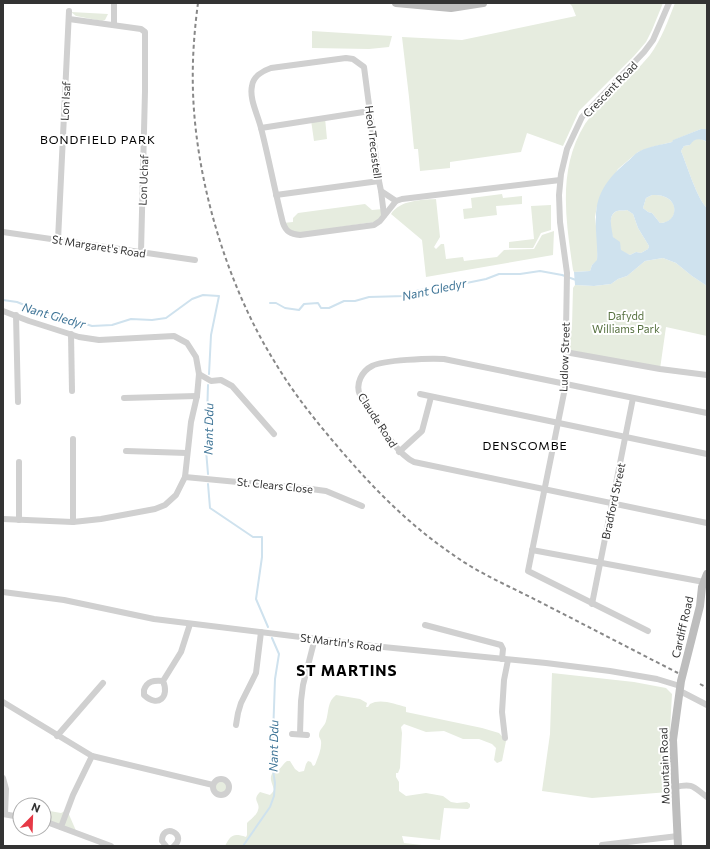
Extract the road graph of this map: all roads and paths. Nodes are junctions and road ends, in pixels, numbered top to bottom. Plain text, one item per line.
1 (114, 3) edge
2 (396, 3) edge
3 (483, 3) edge
4 (670, 3) edge
5 (440, 5) edge
6 (68, 11) dead end
7 (69, 19) junction
8 (114, 26) junction
9 (370, 111) junction
10 (261, 128) junction
11 (560, 180) junction
12 (379, 181) junction
13 (381, 191) junction
14 (276, 195) junction
15 (396, 201) junction
16 (384, 215) junction
17 (3, 232) edge
18 (58, 240) junction
19 (141, 252) junction
20 (195, 260) dead end
21 (567, 282) joint
22 (3, 311) edge
23 (16, 316) junction
24 (71, 334) junction
25 (565, 352) junction
26 (200, 374) junction
27 (707, 375) edge
28 (565, 384) junction
29 (72, 391) dead end
30 (420, 394) dead end
31 (197, 396) junction
32 (431, 397) junction
33 (124, 398) dead end
34 (633, 398) junction
35 (18, 402) dead end
36 (707, 413) edge
37 (557, 423) junction
38 (274, 434) dead end
39 (626, 437) junction
40 (73, 439) dead end
41 (126, 452) dead end
42 (399, 452) junction
43 (187, 453) junction
44 (707, 454) edge
45 (19, 462) dead end
46 (185, 477) junction
47 (544, 489) junction
48 (612, 503) junction
49 (362, 506) dead end
50 (3, 519) edge
51 (19, 520) junction
52 (73, 522) junction
53 (707, 523) edge
54 (532, 550) junction
55 (600, 562) junction
56 (706, 580) edge
57 (3, 592) edge
58 (707, 598) edge
59 (592, 604) junction
60 (700, 606) junction
61 (190, 624) junction
62 (425, 625) dead end
63 (648, 631) dead end
64 (261, 632) junction
65 (315, 638) junction
66 (505, 660) junction
67 (163, 681) dead end
68 (104, 683) dead end
69 (680, 689) junction
70 (3, 702) edge
71 (707, 705) edge
72 (236, 725) dead end
73 (292, 734) dead end
74 (300, 734) junction
75 (308, 734) dead end
76 (57, 736) junction
77 (505, 738) dead end
78 (92, 756) junction
79 (3, 778) edge
80 (213, 785) dead end
81 (675, 786) junction
82 (707, 797) edge
83 (4, 814) edge
84 (52, 824) edge
85 (61, 827) junction
86 (678, 836) junction
87 (165, 844) edge
88 (602, 845) dead end
89 (111, 846) edge
90 (156, 846) edge
91 (174, 846) edge
92 (678, 846) edge

1 - 8 street
2 - 5 main road
3 - 5 main road
4 - 11 street, Crescent Road
6 - 7 street, Lon Isaf
7 - 8 street
7 - 18 street, Lon Isaf
8 - 19 street, Lon Uchaf
9 - 10 street
9 - 10 street, Heol Trecastell
9 - 12 street, Heol Trecastell
10 - 14 street, Heol Trecastell
11 - 15 street
11 - 21 street, Crescent Road
12 - 13 street, Heol Trecastell
12 - 14 street
13 - 15 street, Heol Trecastell
13 - 16 street
14 - 16 street, Heol Trecastell
15 - 16 street, Heol Trecastell
17 - 18 street, St Margaret's Road
18 - 19 street, St Margaret's Road
19 - 20 street, St Margaret's Road
21 - 25 street, Ludlow Street
22 - 23 street
23 - 24 street
23 - 35 street
24 - 26 street
24 - 29 street
25 - 27 street
25 - 28 street, Ludlow Street
26 - 31 street
26 - 38 street
28 - 34 street, Claude Road
28 - 37 street, Ludlow Street
28 - 42 street, Claude Road
30 - 32 street
31 - 33 street
31 - 43 street
32 - 37 street
32 - 42 street
34 - 36 street, Claude Road
34 - 39 street, Bradford Street
37 - 39 street
37 - 47 street, Ludlow Street
39 - 44 street
39 - 48 street, Bradford Street
40 - 52 street
41 - 43 street
42 - 47 street, Claude Road
43 - 46 street
45 - 51 street
46 - 49 street, St. Clears Close
46 - 52 street
47 - 48 street, Claude Road
47 - 54 street, Ludlow Street
48 - 53 street, Claude Road
48 - 55 street, Bradford Street
50 - 51 street
51 - 52 street
54 - 55 street
54 - 59 street, Ludlow Street
55 - 56 street
55 - 59 street, Bradford Street
56 - 60 main road, Cardiff Road
57 - 61 street, St Martin's Road
58 - 60 main road
59 - 63 street
60 - 69 main road, Cardiff Road
61 - 64 street, St Martin's Road
61 - 67 street
62 - 66 street
64 - 65 street, St Martin's Road
64 - 72 street
65 - 66 street, St Martin's Road
65 - 74 street
66 - 69 street, St Martin's Road
66 - 77 street
68 - 76 street
69 - 71 street, St Martin's Road
69 - 81 main road, Mountain Road
70 - 76 street
73 - 74 street
74 - 75 street
76 - 78 street
78 - 80 street
78 - 85 street
79 - 83 street
81 - 82 street
81 - 86 main road, Mountain Road
84 - 85 street
85 - 89 street
86 - 88 street
86 - 92 main road, Mountain Road
87 - 90 street
87 - 91 street

